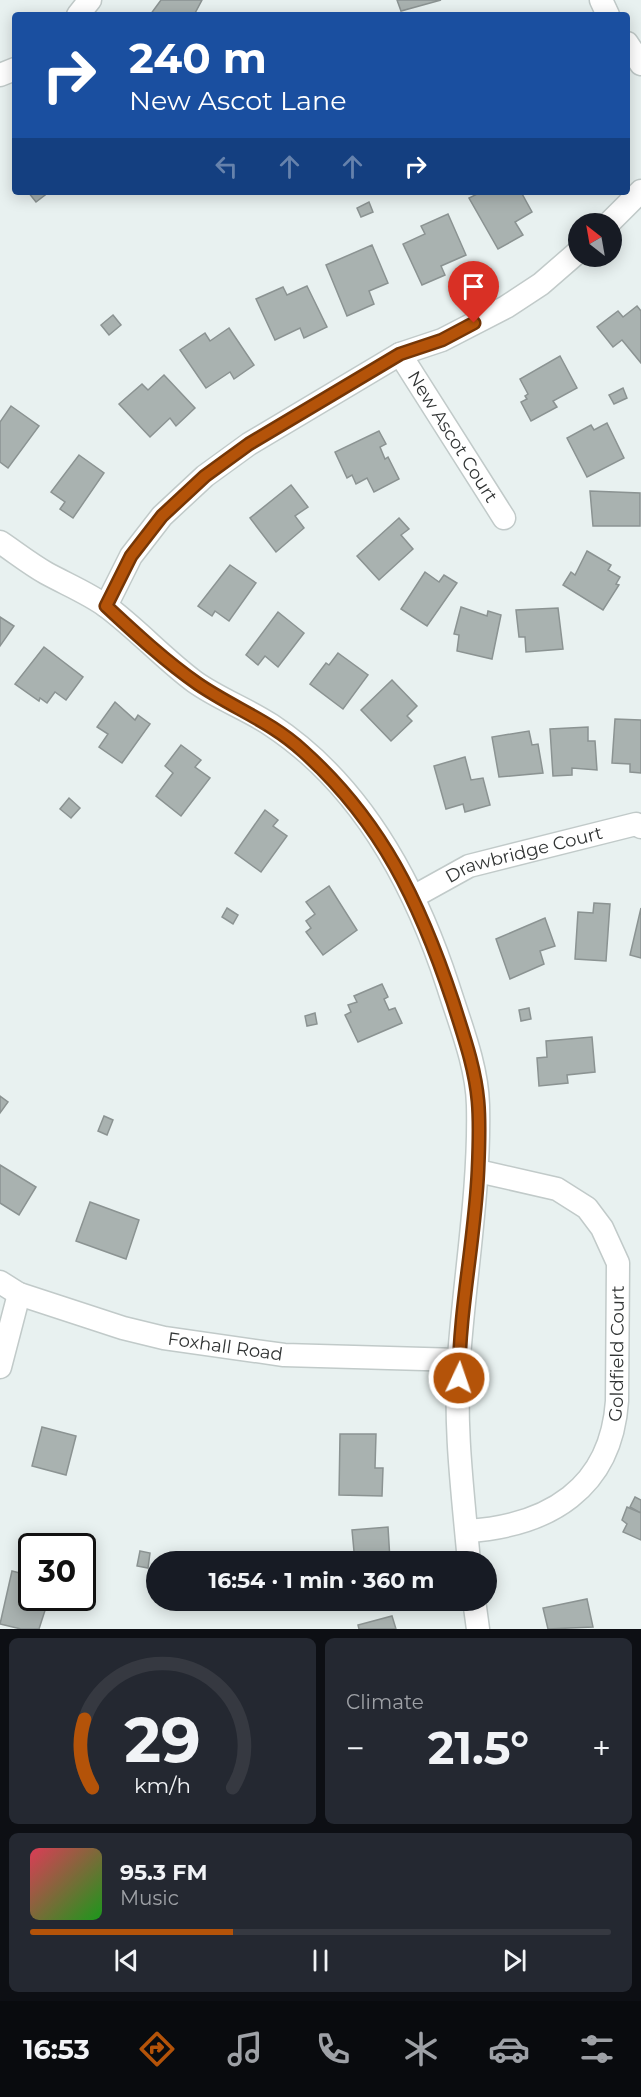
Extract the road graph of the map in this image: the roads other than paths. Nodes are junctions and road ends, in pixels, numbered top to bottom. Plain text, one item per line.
1 (90, 0) edge
2 (80, 12) edge
3 (630, 48) edge
4 (641, 64) edge
5 (641, 191) edge
6 (619, 213) edge
7 (568, 261) edge
8 (400, 354) junction
9 (504, 518) dead end
10 (0, 542) edge
11 (106, 606) junction
12 (641, 827) edge
13 (412, 897) junction
14 (478, 1171) junction
15 (0, 1282) edge
16 (19, 1294) junction
17 (459, 1360) junction
18 (0, 1366) edge
19 (466, 1531) junction
20 (469, 1551) edge
21 (476, 1611) edge
22 (478, 1629) edge

1 - 2 street
3 - 4 street
5 - 6 street
7 - 8 street
8 - 9 street, New Ascot Court
8 - 11 street
10 - 11 street
11 - 13 street
12 - 13 street, Drawbridge Court
13 - 14 street
14 - 17 street
14 - 19 street, Goldfield Court
15 - 16 street, Foxhall Road
16 - 17 street, Foxhall Road
16 - 18 street
17 - 19 street
19 - 20 street
21 - 22 street

